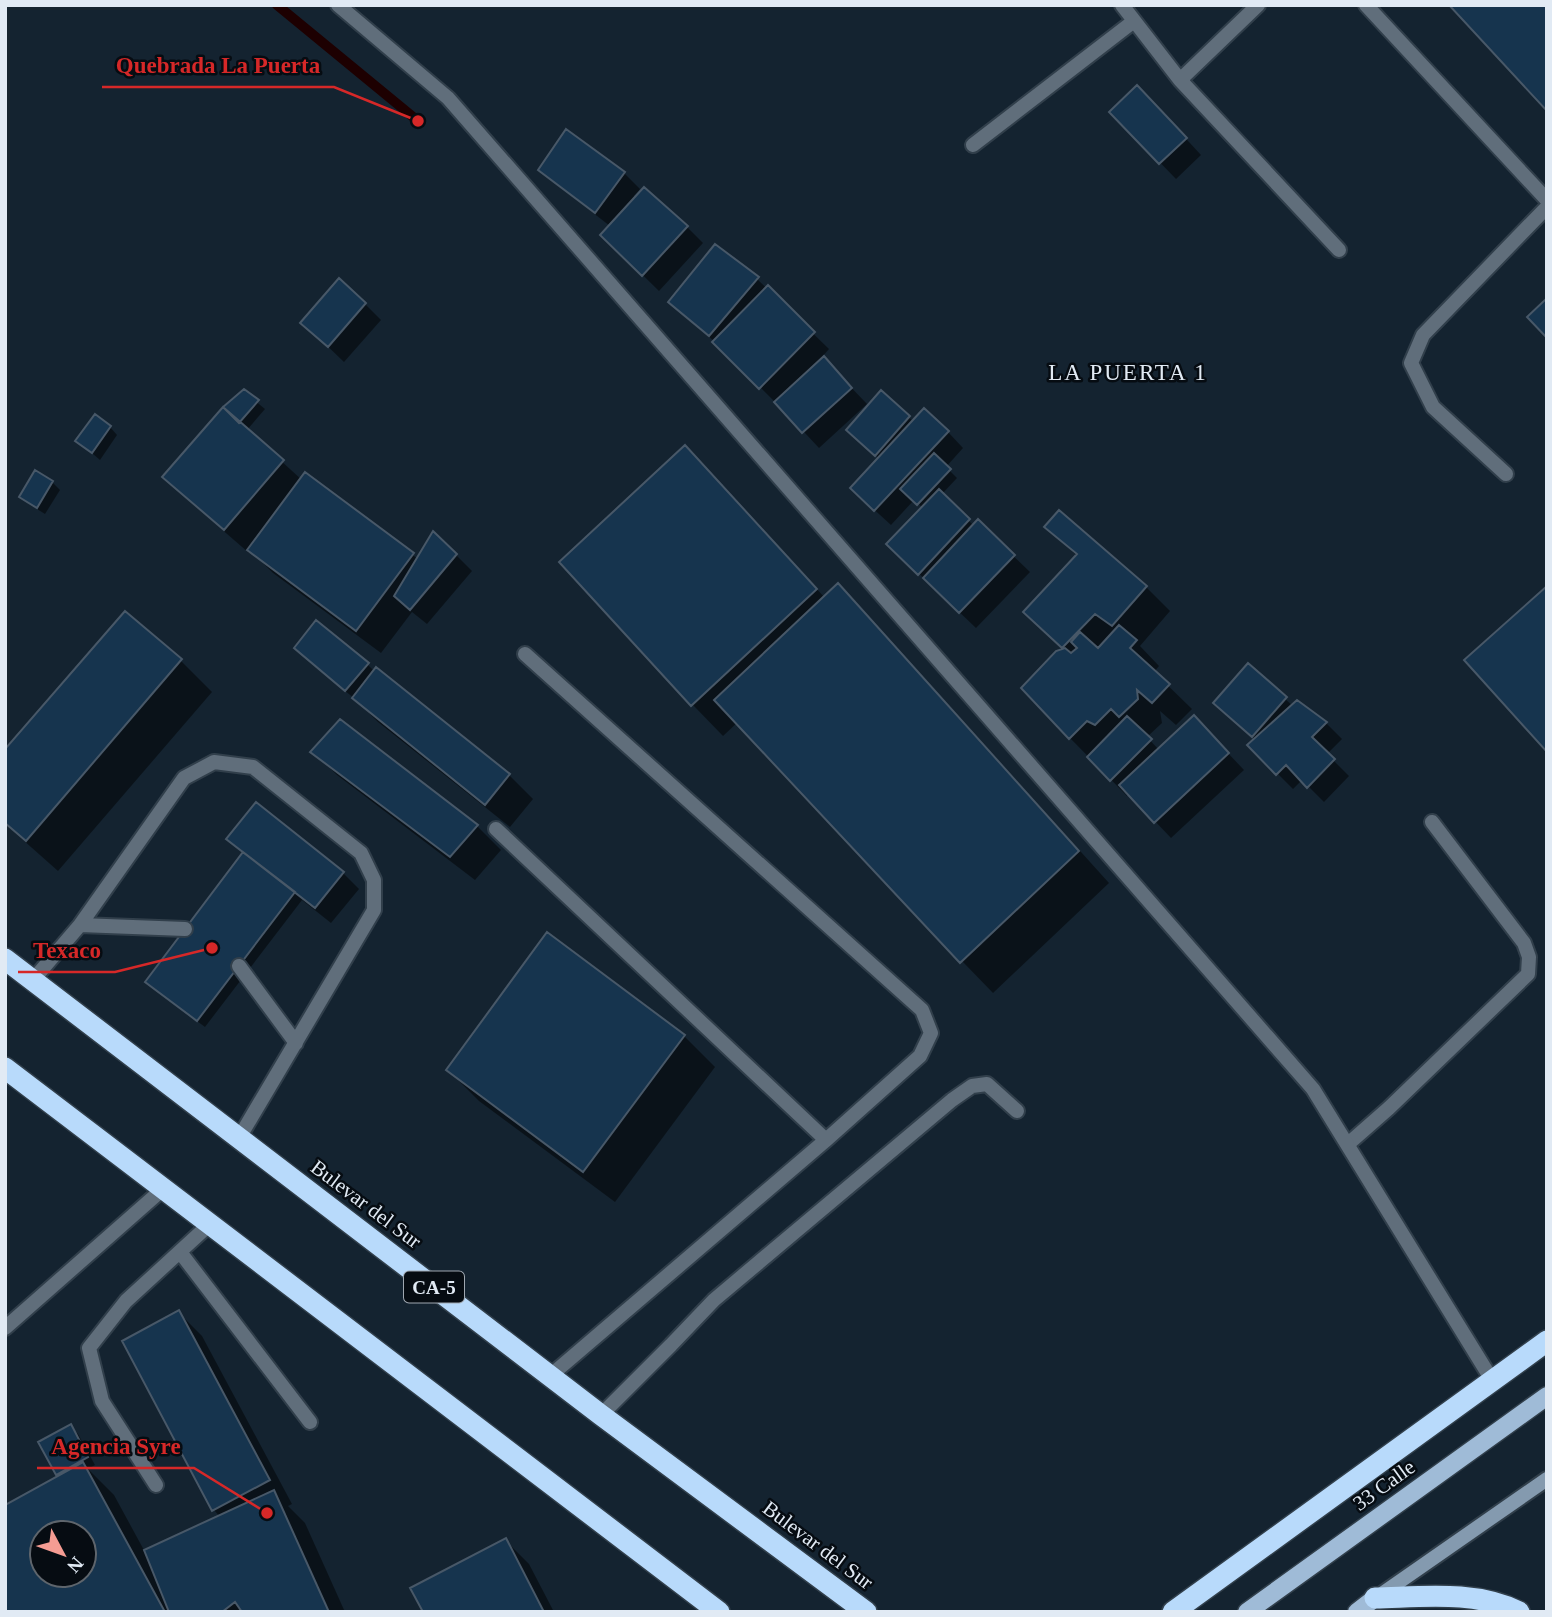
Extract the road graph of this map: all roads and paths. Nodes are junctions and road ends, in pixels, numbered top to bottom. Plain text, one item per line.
1 (338, 5) edge
2 (1122, 5) edge
3 (1258, 5) edge
4 (1366, 5) edge
5 (1134, 21) junction
6 (1180, 80) junction
7 (973, 145) dead end
8 (1547, 200) edge
9 (1547, 207) edge
10 (1339, 250) dead end
11 (1506, 474) dead end
12 (525, 653) dead end
13 (1432, 822) dead end
14 (496, 828) dead end
15 (80, 925) junction
16 (185, 929) dead end
17 (5, 959) edge
18 (239, 966) dead end
19 (33, 980) junction
20 (296, 1042) junction
21 (5, 1068) edge
22 (1017, 1111) dead end
23 (239, 1138) junction
24 (826, 1140) junction
25 (1348, 1144) junction
26 (164, 1188) junction
27 (211, 1223) junction
28 (180, 1252) junction
29 (5, 1328) edge
30 (1547, 1341) edge
31 (550, 1376) junction
32 (1492, 1380) junction
33 (1547, 1396) edge
34 (601, 1415) junction
35 (310, 1422) dead end
36 (1547, 1479) edge
37 (156, 1485) dead end
38 (1375, 1598) junction
39 (712, 1610) edge
40 (866, 1612) edge
41 (1173, 1612) edge
42 (1247, 1612) edge
43 (1357, 1612) edge
44 (1519, 1612) edge

1 - 25 street
2 - 5 street
3 - 6 street
4 - 8 street
5 - 6 street
5 - 7 street
6 - 10 street
9 - 11 street
12 - 24 street
13 - 25 street
14 - 24 street
15 - 16 street
15 - 19 street
15 - 20 street
17 - 19 highway, Bulevar del Sur / CA-5
18 - 20 street
19 - 23 highway, Bulevar del Sur / CA-5
20 - 23 street
21 - 26 highway
22 - 34 street
23 - 31 highway, Bulevar del Sur / CA-5
24 - 31 street
25 - 32 street
26 - 27 highway
26 - 29 street
27 - 28 street
27 - 39 highway
28 - 35 street
28 - 37 street
30 - 32 highway
31 - 34 highway, Bulevar del Sur / CA-5
32 - 41 highway
33 - 42 main road, 33 Calle
34 - 40 highway, Bulevar del Sur / CA-5
36 - 38 street
38 - 43 main road
38 - 44 highway

